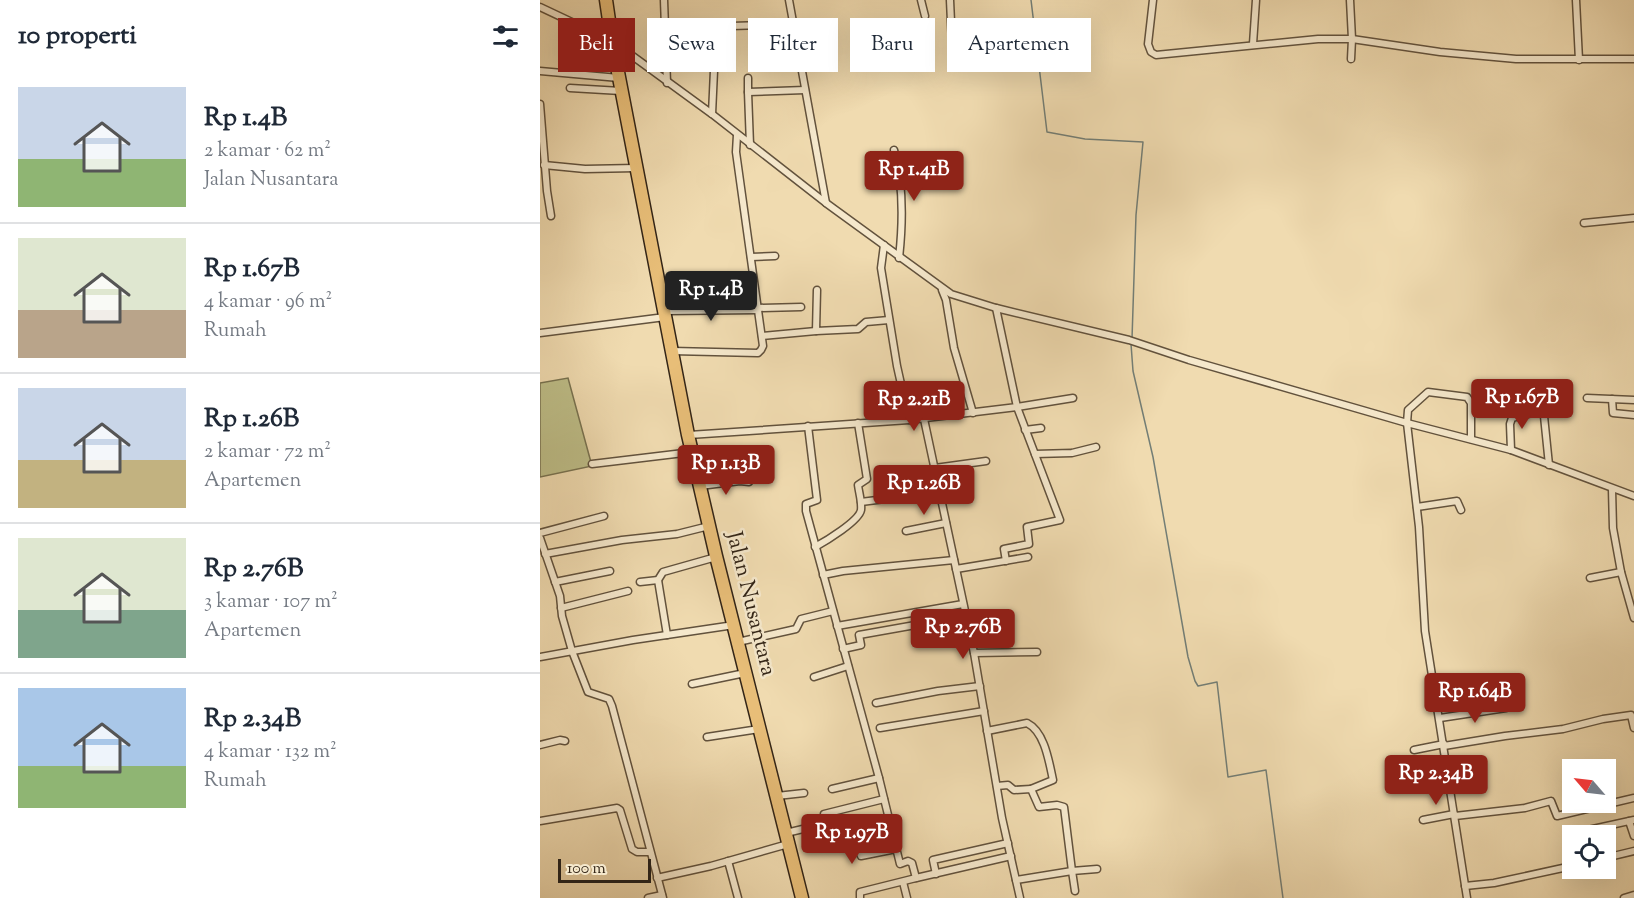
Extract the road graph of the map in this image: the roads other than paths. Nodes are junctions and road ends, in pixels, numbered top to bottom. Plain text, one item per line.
1 (606, 0) edge
2 (664, 0) edge
3 (789, 0) edge
4 (921, 0) edge
5 (950, 0) edge
6 (1153, 0) edge
7 (1256, 0) edge
8 (1350, 0) edge
9 (1576, 0) edge
10 (540, 7) edge
11 (925, 16) dead end
12 (563, 18) edge
13 (609, 18) edge
14 (665, 18) edge
15 (792, 18) edge
16 (951, 18) edge
17 (1352, 39) junction
18 (1253, 44) junction
19 (635, 58) edge
20 (1351, 59) dead end
21 (1634, 59) edge
22 (1579, 60) junction
23 (540, 71) edge
24 (618, 72) edge
25 (668, 72) edge
26 (714, 72) edge
27 (802, 72) edge
28 (619, 78) junction
29 (748, 78) dead end
30 (668, 83) junction
31 (570, 88) dead end
32 (805, 90) junction
33 (621, 91) junction
34 (748, 92) junction
35 (540, 104) edge
36 (712, 114) junction
37 (737, 135) junction
38 (750, 145) junction
39 (894, 150) dead end
40 (544, 165) junction
41 (636, 168) junction
42 (826, 203) junction
43 (551, 216) dead end
44 (1634, 218) edge
45 (1584, 223) dead end
46 (884, 245) junction
47 (776, 256) dead end
48 (751, 257) junction
49 (899, 258) junction
50 (817, 290) dead end
51 (942, 290) junction
52 (801, 307) dead end
53 (996, 308) junction
54 (758, 309) junction
55 (664, 314) junction
56 (889, 320) junction
57 (816, 331) junction
58 (540, 333) edge
59 (762, 336) junction
60 (672, 351) junction
61 (1073, 398) dead end
62 (1587, 398) dead end
63 (1612, 399) junction
64 (1634, 400) edge
65 (1017, 407) junction
66 (973, 413) junction
67 (1634, 415) edge
68 (924, 419) junction
69 (909, 420) junction
70 (858, 423) junction
71 (1407, 423) junction
72 (808, 426) junction
73 (1041, 428) dead end
74 (1025, 430) junction
75 (688, 435) junction
76 (1471, 439) junction
77 (1096, 447) dead end
78 (1511, 450) junction
79 (692, 453) junction
80 (1035, 454) junction
81 (986, 461) dead end
82 (592, 464) dead end
83 (1549, 465) junction
84 (934, 468) junction
85 (749, 482) dead end
86 (700, 486) junction
87 (1612, 489) junction
88 (940, 492) junction
89 (1634, 496) edge
90 (861, 502) junction
91 (1417, 507) junction
92 (1461, 510) dead end
93 (604, 516) dead end
94 (946, 523) junction
95 (709, 526) junction
96 (906, 531) dead end
97 (540, 533) edge
98 (540, 538) edge
99 (815, 547) junction
100 (545, 554) junction
101 (716, 557) junction
102 (1028, 557) dead end
103 (954, 560) junction
104 (1006, 561) junction
105 (956, 569) junction
106 (610, 571) dead end
107 (1622, 572) junction
108 (823, 575) junction
109 (1590, 578) dead end
110 (658, 580) junction
111 (555, 582) junction
112 (640, 582) dead end
113 (628, 591) dead end
114 (963, 604) junction
115 (561, 608) junction
116 (833, 611) junction
117 (966, 616) junction
118 (1634, 618) edge
119 (734, 625) junction
120 (837, 626) junction
121 (667, 635) junction
122 (738, 642) junction
123 (843, 649) junction
124 (572, 651) junction
125 (974, 652) junction
126 (1037, 652) dead end
127 (540, 657) edge
128 (848, 666) junction
129 (746, 673) junction
130 (814, 677) dead end
131 (692, 684) dead end
132 (980, 686) junction
133 (1475, 688) dead end
134 (876, 703) dead end
135 (1506, 708) dead end
136 (984, 711) junction
137 (1477, 712) junction
138 (1632, 715) edge
139 (1440, 718) junction
140 (880, 728) dead end
141 (760, 729) junction
142 (1634, 729) edge
143 (987, 731) junction
144 (706, 737) dead end
145 (565, 741) dead end
146 (540, 745) edge
147 (1444, 745) junction
148 (1414, 750) dead end
149 (879, 778) junction
150 (997, 786) junction
151 (832, 789) dead end
152 (1031, 789) junction
153 (804, 793) dead end
154 (776, 796) junction
155 (1634, 798) edge
156 (884, 799) junction
157 (1454, 815) junction
158 (1423, 820) dead end
159 (1632, 820) edge
160 (540, 821) edge
161 (824, 824) junction
162 (1610, 825) edge
163 (1634, 836) edge
164 (787, 839) junction
165 (1008, 843) junction
166 (896, 849) junction
167 (1634, 851) edge
168 (650, 852) junction
169 (1616, 855) edge
170 (1011, 856) junction
171 (728, 861) junction
172 (1562, 868) edge
173 (1098, 869) dead end
174 (1072, 871) junction
175 (936, 874) junction
176 (657, 878) junction
177 (916, 878) junction
178 (1016, 880) junction
179 (903, 882) junction
180 (1465, 886) junction
181 (1075, 891) dead end
182 (1634, 895) edge
183 (662, 896) edge
184 (648, 898) edge
185 (738, 898) edge
186 (802, 898) edge
187 (860, 898) edge
188 (907, 898) edge
189 (1020, 898) edge
190 (1467, 898) edge
191 (1624, 898) edge

1 - 13 highway, Jalan Nusantara
2 - 14 street
3 - 15 street
4 - 11 street
5 - 16 street
6 - 18 street
7 - 18 street
8 - 17 street
9 - 22 street
10 - 12 street
17 - 18 street
17 - 20 street
17 - 22 street
19 - 30 street
21 - 22 street
23 - 28 street
24 - 28 highway, Jalan Nusantara
25 - 30 street
26 - 36 street
27 - 32 street
28 - 33 highway, Jalan Nusantara
29 - 34 street
30 - 36 street
31 - 33 street
32 - 34 street
32 - 42 street
33 - 41 highway, Jalan Nusantara
34 - 38 street
35 - 40 street
36 - 37 street
37 - 38 street
37 - 48 street
38 - 42 street
39 - 49 street
40 - 41 street
40 - 43 street
41 - 55 highway, Jalan Nusantara
42 - 46 street
44 - 45 street
46 - 49 street
46 - 56 street
47 - 48 street
48 - 54 street
49 - 51 street
50 - 57 street
51 - 53 street
51 - 66 street
52 - 54 street
53 - 65 street
53 - 71 street
54 - 55 street
54 - 59 street
55 - 58 street
55 - 60 highway, Jalan Nusantara
56 - 57 street
56 - 69 street
57 - 59 street
59 - 60 street
60 - 75 highway, Jalan Nusantara
61 - 65 street
62 - 63 street
63 - 64 street
63 - 67 street
65 - 66 street
65 - 74 street
66 - 68 street
68 - 69 street
68 - 84 street
69 - 70 street
70 - 72 street
70 - 90 street
71 - 76 street
71 - 76 street
71 - 91 street
72 - 75 street
72 - 99 street
73 - 74 street
74 - 80 street
75 - 79 highway, Jalan Nusantara
76 - 78 street
77 - 80 street
78 - 83 street
78 - 83 street
79 - 82 street
79 - 86 highway, Jalan Nusantara
80 - 104 street
81 - 84 street
83 - 87 street
84 - 88 street
85 - 86 street
86 - 95 highway, Jalan Nusantara
87 - 89 street
87 - 107 street
88 - 90 street
88 - 94 street
90 - 99 street
91 - 92 street
91 - 139 street
93 - 97 street
94 - 96 street
94 - 103 street
95 - 100 street
95 - 101 highway, Jalan Nusantara
98 - 100 street
99 - 108 street
100 - 111 street
101 - 110 street
101 - 119 highway, Jalan Nusantara
102 - 104 street
103 - 105 street
103 - 108 street
104 - 105 street
105 - 114 street
106 - 111 street
107 - 109 street
107 - 118 street
108 - 116 street
110 - 112 street
110 - 121 street
111 - 115 street
113 - 115 street
114 - 117 street
114 - 120 street
115 - 124 street
116 - 120 street
116 - 122 street
117 - 123 street
117 - 125 street
119 - 121 street
119 - 122 highway, Jalan Nusantara
120 - 123 street
121 - 124 street
122 - 129 highway, Jalan Nusantara
123 - 128 street
124 - 127 street
124 - 168 street
125 - 126 street
125 - 132 street
128 - 130 street
128 - 149 street
129 - 131 street
129 - 141 highway, Jalan Nusantara
132 - 134 street
132 - 136 street
133 - 137 street
135 - 137 street
136 - 140 street
136 - 143 street
137 - 139 street
138 - 142 street
138 - 147 street
139 - 147 street
141 - 144 street
141 - 154 highway, Jalan Nusantara
143 - 150 street
143 - 152 street
145 - 146 street
147 - 148 street
147 - 157 street
149 - 151 street
149 - 156 street
150 - 152 street
150 - 165 street
152 - 174 street
153 - 154 street
154 - 164 highway, Jalan Nusantara
155 - 157 street
156 - 161 street
156 - 166 street
157 - 158 street
157 - 180 street
159 - 162 street
159 - 163 street
160 - 168 street
161 - 164 street
161 - 166 street
164 - 171 street
164 - 186 highway, Jalan Nusantara
165 - 170 street
165 - 175 street
166 - 177 street
167 - 169 street
168 - 176 street
170 - 175 street
170 - 178 street
171 - 176 street
171 - 185 street
172 - 180 street
173 - 174 street
174 - 178 street
174 - 181 street
175 - 177 street
176 - 183 street
177 - 179 street
178 - 189 street
179 - 187 street
179 - 188 street
180 - 190 street
182 - 191 street
183 - 184 street

